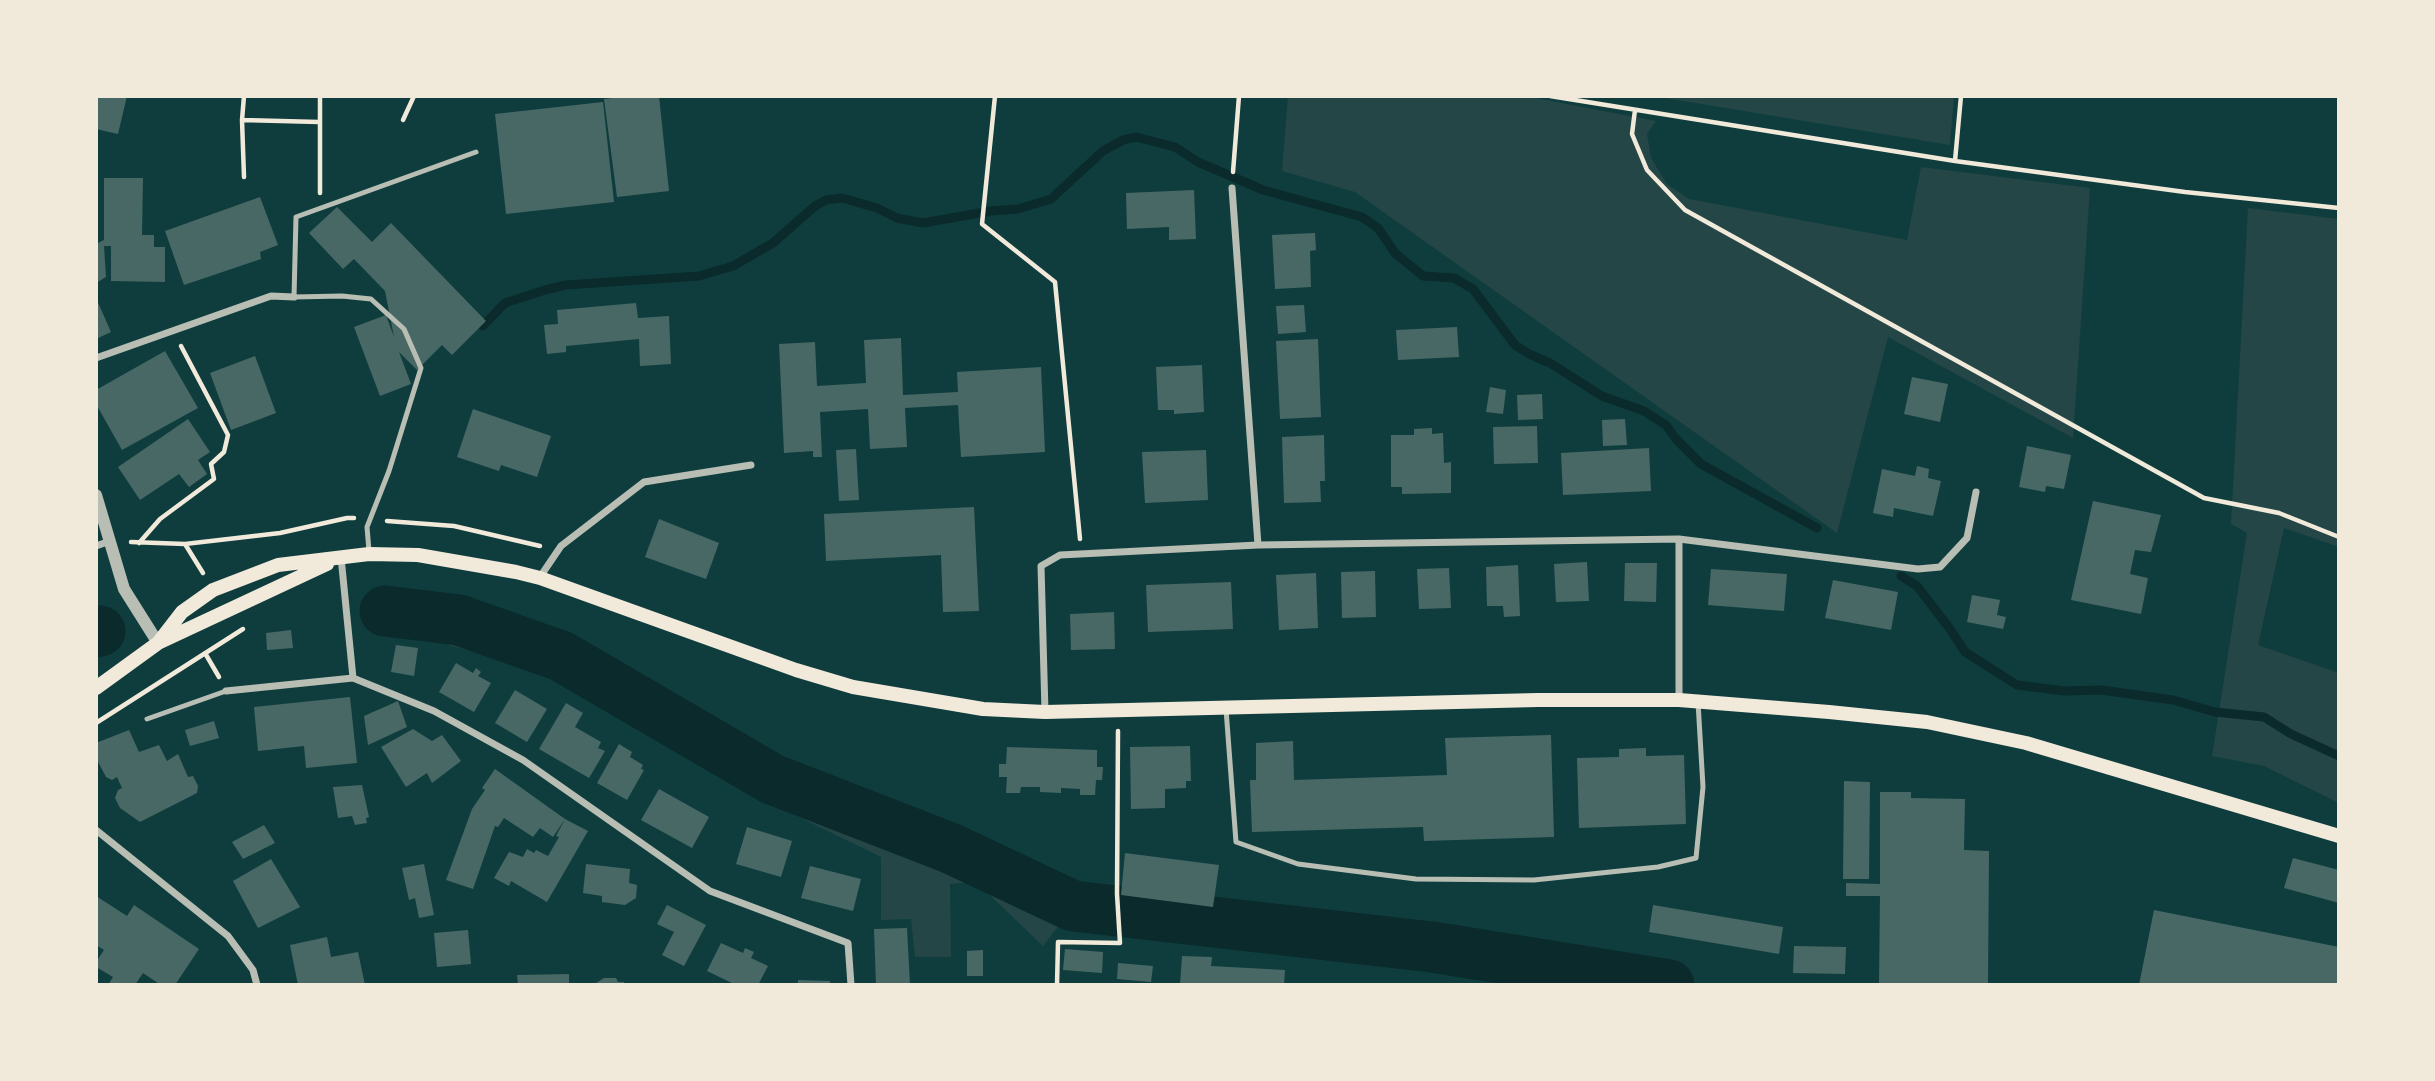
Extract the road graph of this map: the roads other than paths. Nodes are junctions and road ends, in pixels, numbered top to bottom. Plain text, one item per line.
1 (476, 152) dead end
2 (1232, 188) dead end
3 (294, 297) junction
4 (96, 358) edge
5 (751, 465) dead end
6 (1976, 492) dead end
7 (96, 495) edge
8 (1679, 539) junction
9 (111, 541) junction
10 (1258, 545) junction
11 (96, 546) edge
12 (369, 554) junction
13 (341, 558) junction
14 (540, 578) junction
15 (158, 643) junction
16 (353, 678) junction
17 (96, 688) edge
18 (226, 691) joint
19 (1679, 700) junction
20 (1698, 702) junction
21 (1226, 706) junction
22 (1045, 712) junction
23 (147, 719) dead end
24 (96, 830) edge
25 (2339, 836) edge
26 (257, 985) edge
27 (851, 985) edge

1 - 3 lane
2 - 10 street
3 - 4 street
3 - 12 lane
5 - 14 street
6 - 8 street
7 - 9 street
8 - 10 street
8 - 19 street
9 - 11 street
9 - 15 street
10 - 22 street
12 - 13 main road
12 - 14 main road
13 - 15 main road
13 - 15 main road
13 - 16 street
14 - 22 main road
15 - 17 main road
16 - 18 street
16 - 27 street
18 - 23 lane
19 - 20 main road
19 - 21 main road
20 - 21 lane
20 - 25 main road
21 - 22 main road
24 - 26 street

